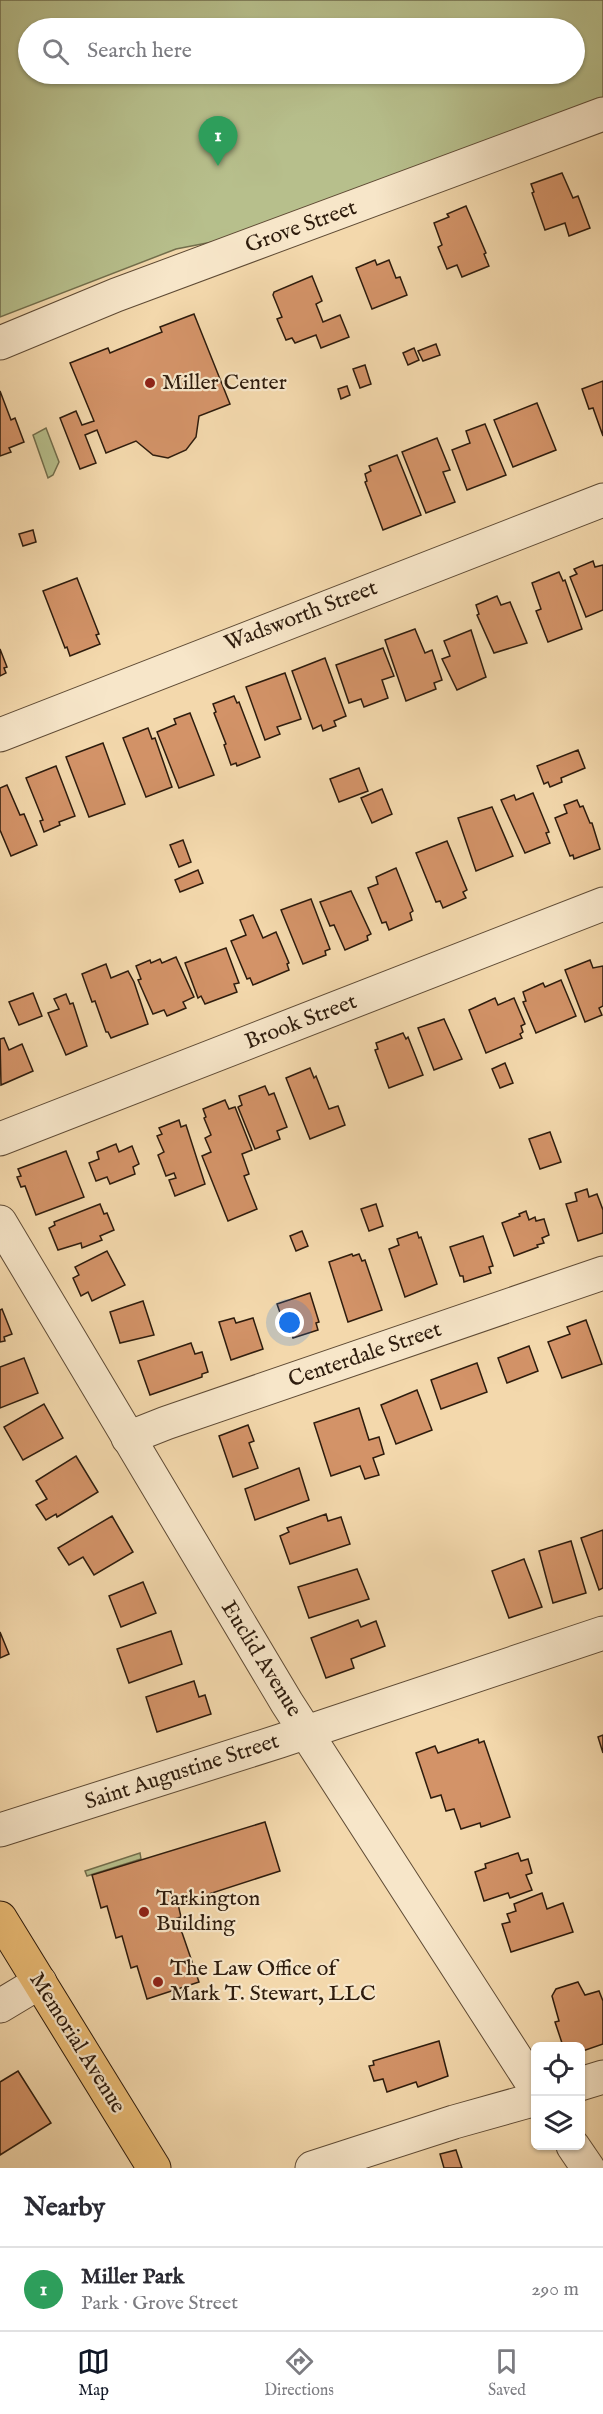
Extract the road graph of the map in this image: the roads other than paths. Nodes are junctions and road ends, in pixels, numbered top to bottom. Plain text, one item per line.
1 (603, 114) edge
2 (0, 343) edge
3 (603, 500) edge
4 (0, 735) edge
5 (603, 904) edge
6 (0, 1139) edge
7 (0, 1221) edge
8 (603, 1273) edge
9 (128, 1438) junction
10 (603, 1633) edge
11 (307, 1732) junction
12 (0, 1830) edge
13 (0, 1918) edge
14 (40, 1982) junction
15 (0, 2006) edge
16 (603, 2077) edge
17 (531, 2081) edge
18 (585, 2082) edge
19 (531, 2100) edge
20 (576, 2150) edge
21 (154, 2168) edge
22 (312, 2168) edge
23 (588, 2168) edge

1 - 2 street, Grove Street
3 - 4 street, Wadsworth Street
5 - 6 street, Brook Street
7 - 9 street, Euclid Avenue
8 - 9 street, Centerdale Street
9 - 11 street, Euclid Avenue
10 - 11 street, Saint Augustine Street
11 - 12 street, Saint Augustine Street
11 - 17 street, Euclid Avenue
13 - 14 main road, Memorial Avenue
14 - 15 street
14 - 21 main road, Memorial Avenue
16 - 18 street
19 - 22 street
20 - 23 street

